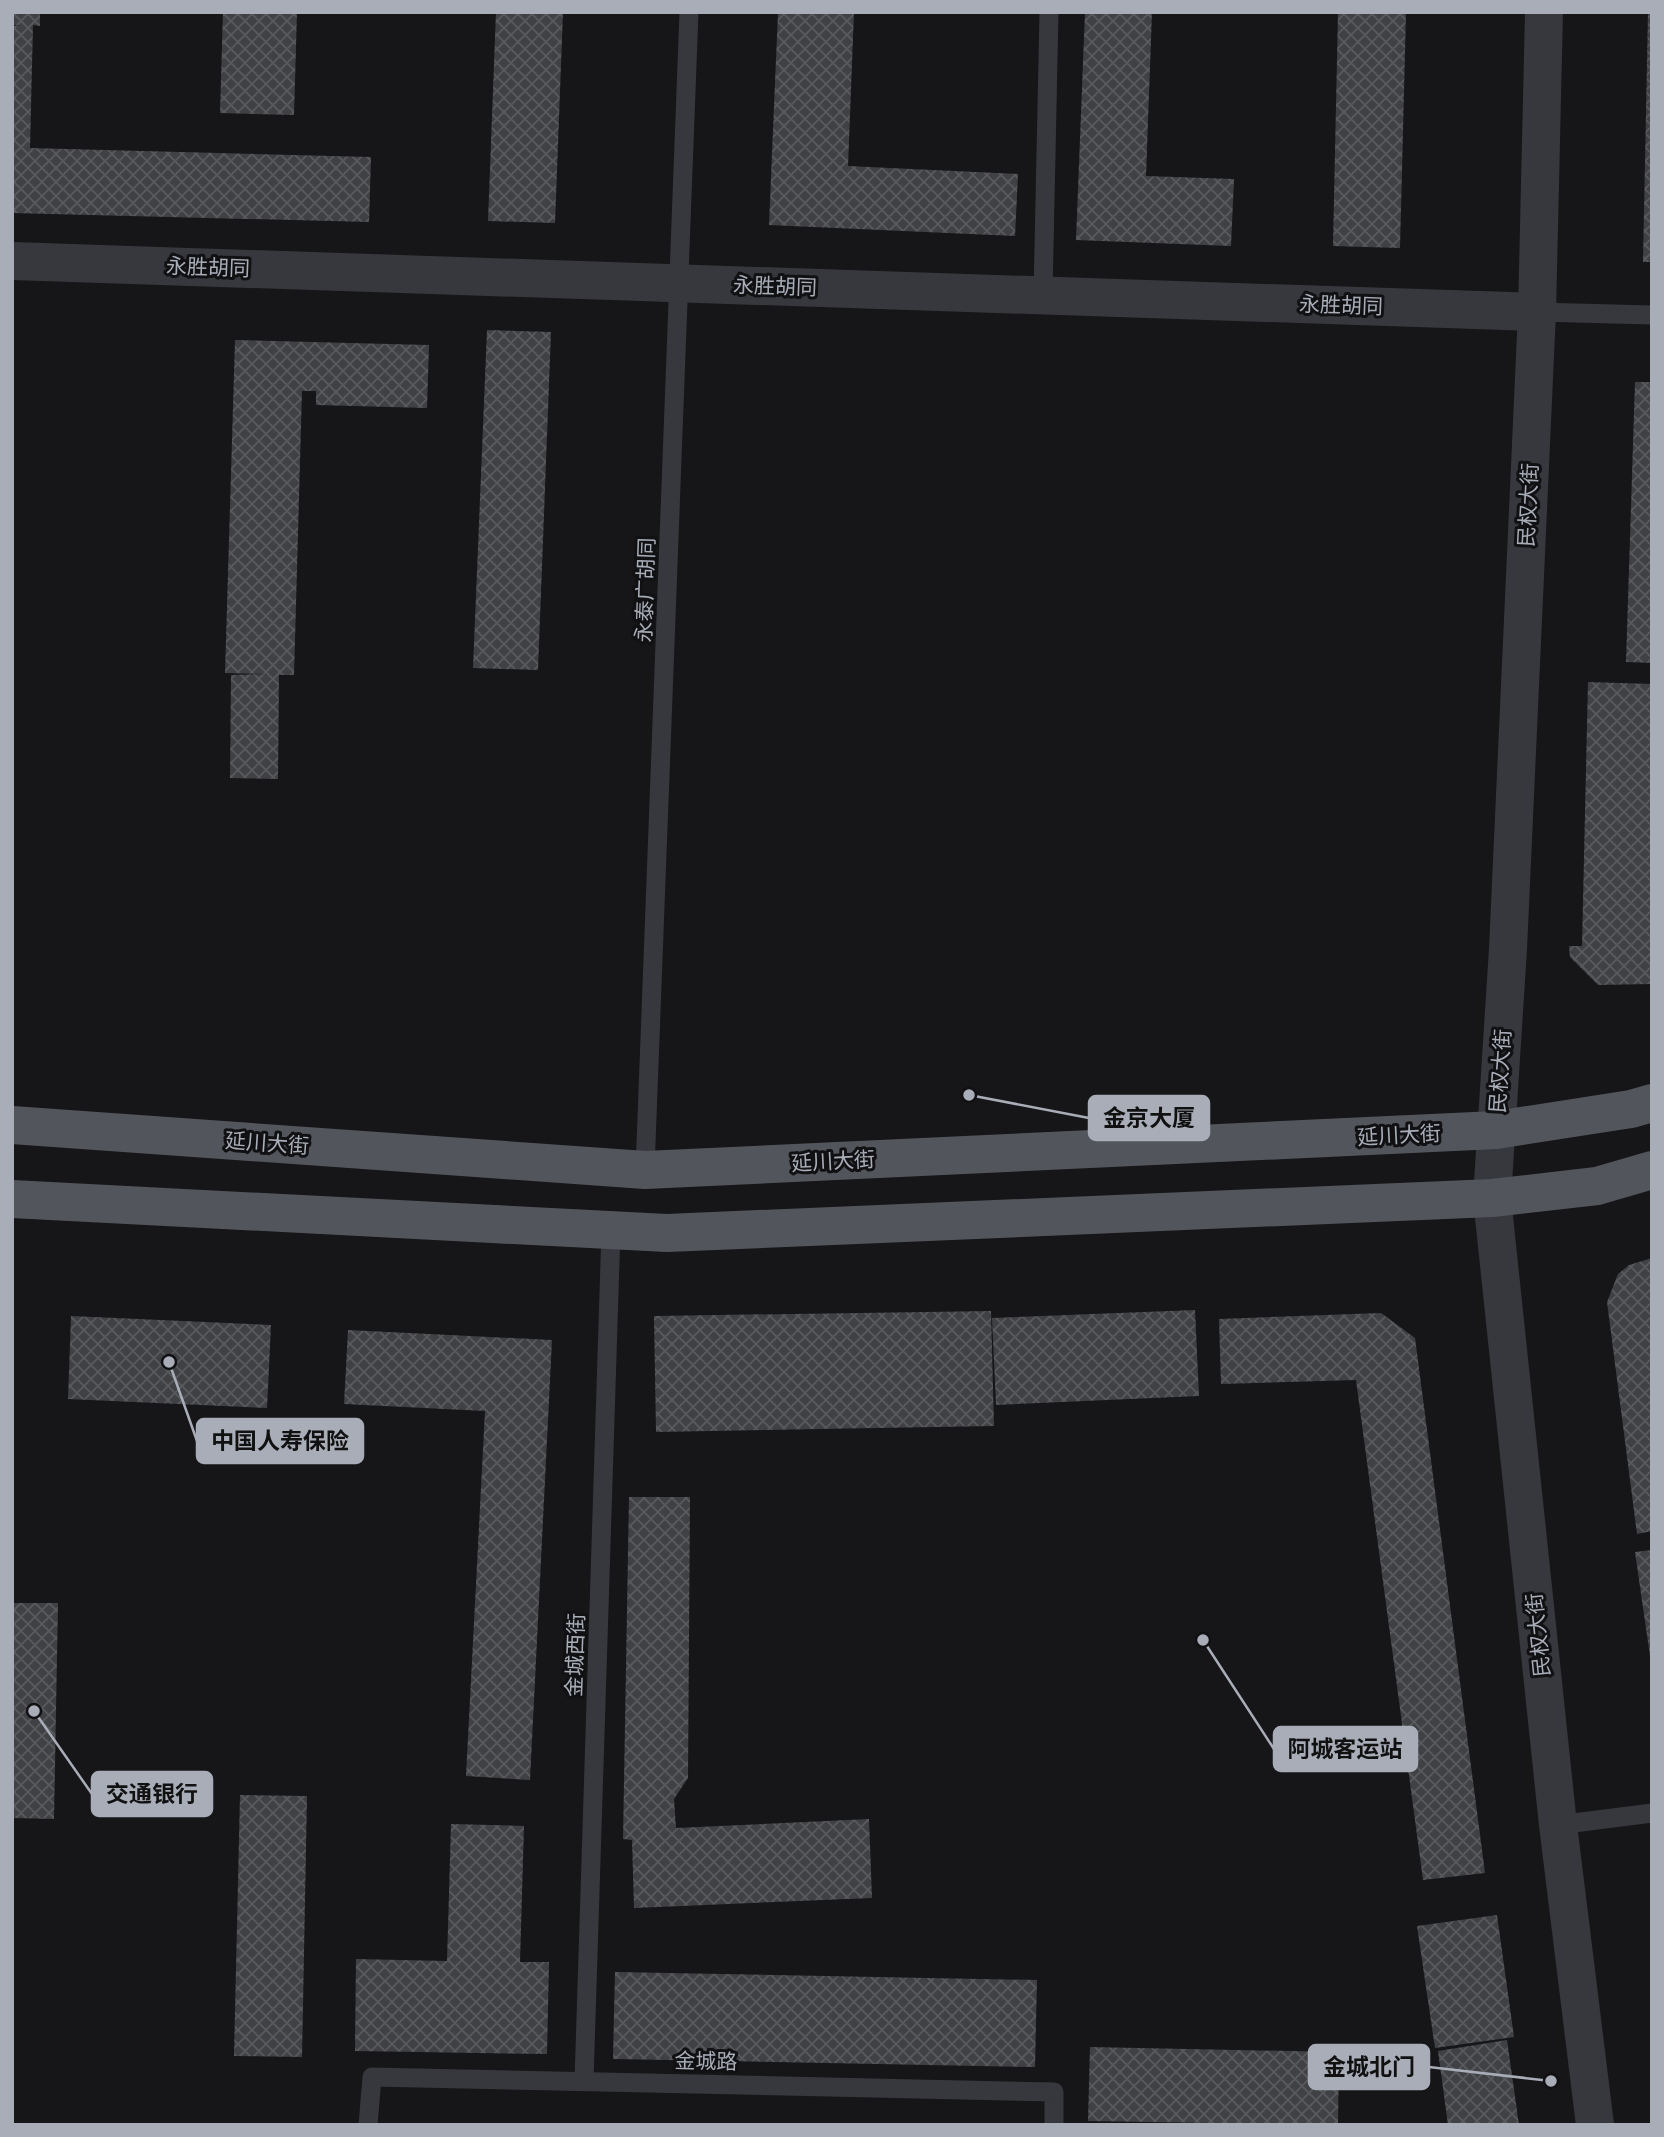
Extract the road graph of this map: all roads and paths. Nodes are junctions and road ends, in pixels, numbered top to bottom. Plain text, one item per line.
1 (689, 12) edge
2 (1049, 12) edge
3 (1544, 12) edge
4 (12, 261) edge
5 (680, 284) junction
6 (1043, 295) junction
7 (1537, 312) junction
8 (1652, 315) edge
9 (1652, 1102) edge
10 (12, 1125) edge
11 (1496, 1130) junction
12 (645, 1170) junction
13 (1652, 1170) edge
14 (1492, 1198) junction
15 (12, 1199) edge
16 (611, 1230) junction
17 (1652, 1813) edge
18 (1558, 1825) junction
19 (584, 2081) junction
20 (368, 2125) edge
21 (1054, 2125) edge
22 (1595, 2125) edge

1 - 5 lane, 永泰广胡同
2 - 6 lane
3 - 7 street, 民权大街
4 - 5 street, 永胜胡同
5 - 6 street, 永胜胡同
5 - 12 lane, 永泰广胡同
6 - 7 street, 永胜胡同
7 - 8 lane
7 - 11 street, 民权大街
9 - 11 main road, 延川大街
10 - 12 main road, 延川大街
11 - 12 main road, 延川大街
11 - 14 street, 民权大街
13 - 14 main road
14 - 16 main road
14 - 18 street, 民权大街
15 - 16 main road
16 - 19 lane, 金城西街
17 - 18 lane
18 - 22 street, 民权大街
19 - 20 lane, 金城路
19 - 21 lane, 金城路

